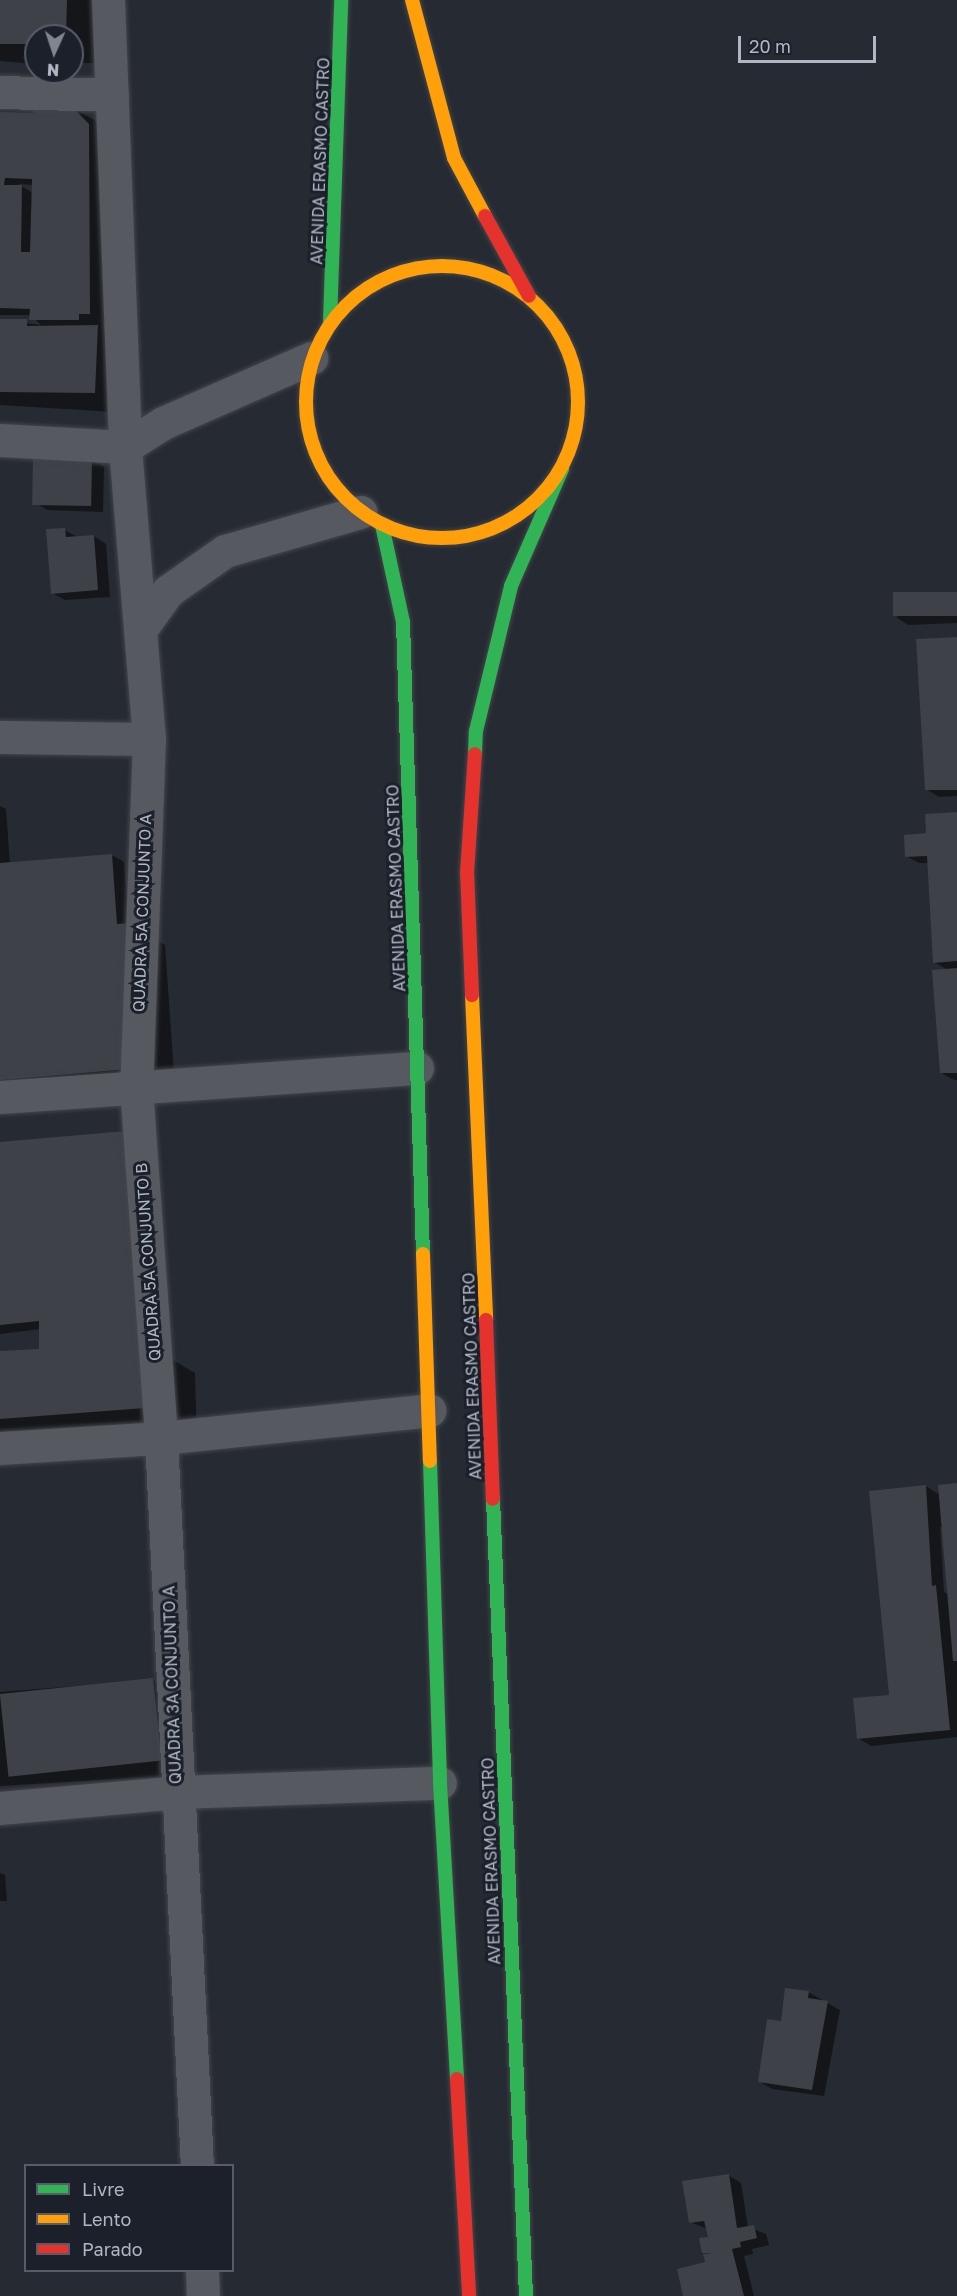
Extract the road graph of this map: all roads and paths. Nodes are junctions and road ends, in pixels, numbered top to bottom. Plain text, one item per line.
1 (108, 0) edge
2 (341, 0) edge
3 (412, 0) edge
4 (0, 92) edge
5 (112, 95) junction
6 (529, 296) junction
7 (330, 322) junction
8 (312, 358) junction
9 (0, 440) edge
10 (125, 447) junction
11 (562, 469) junction
12 (371, 518) junction
13 (140, 630) junction
14 (0, 737) edge
15 (149, 739) junction
16 (417, 1068) junction
17 (136, 1087) junction
18 (0, 1097) edge
19 (430, 1410) junction
20 (161, 1438) junction
21 (0, 1448) edge
22 (440, 1782) junction
23 (178, 1792) junction
24 (0, 1808) edge
25 (197, 2164) edge
26 (202, 2272) edge
27 (203, 2296) edge
28 (469, 2296) edge
29 (526, 2296) edge

1 - 5 street, QUADRA 5A CONJUNTO A
2 - 7 main road, AVENIDA ERASMO CASTRO
3 - 6 main road
4 - 5 street
5 - 10 street, QUADRA 5A CONJUNTO A
6 - 7 main road
6 - 11 main road, AVENIDA ERASMO CASTRO
7 - 8 main road
8 - 10 street
8 - 12 main road
9 - 10 street
10 - 13 street, QUADRA 5A CONJUNTO A
11 - 12 main road
11 - 29 main road, AVENIDA ERASMO CASTRO
12 - 13 street
12 - 16 main road, AVENIDA ERASMO CASTRO
13 - 15 street, QUADRA 5A CONJUNTO A
14 - 15 street
15 - 17 street, QUADRA 5A CONJUNTO A
16 - 17 street
16 - 19 main road, AVENIDA ERASMO CASTRO
17 - 18 street
17 - 20 street, QUADRA 5A CONJUNTO B
19 - 20 street
19 - 22 main road, AVENIDA ERASMO CASTRO
20 - 21 street
20 - 23 street, QUADRA 3A CONJUNTO A
22 - 23 street
22 - 28 main road, AVENIDA ERASMO CASTRO
23 - 24 street, QUADRA 3A CONJUNTO A
23 - 25 street
26 - 27 street

